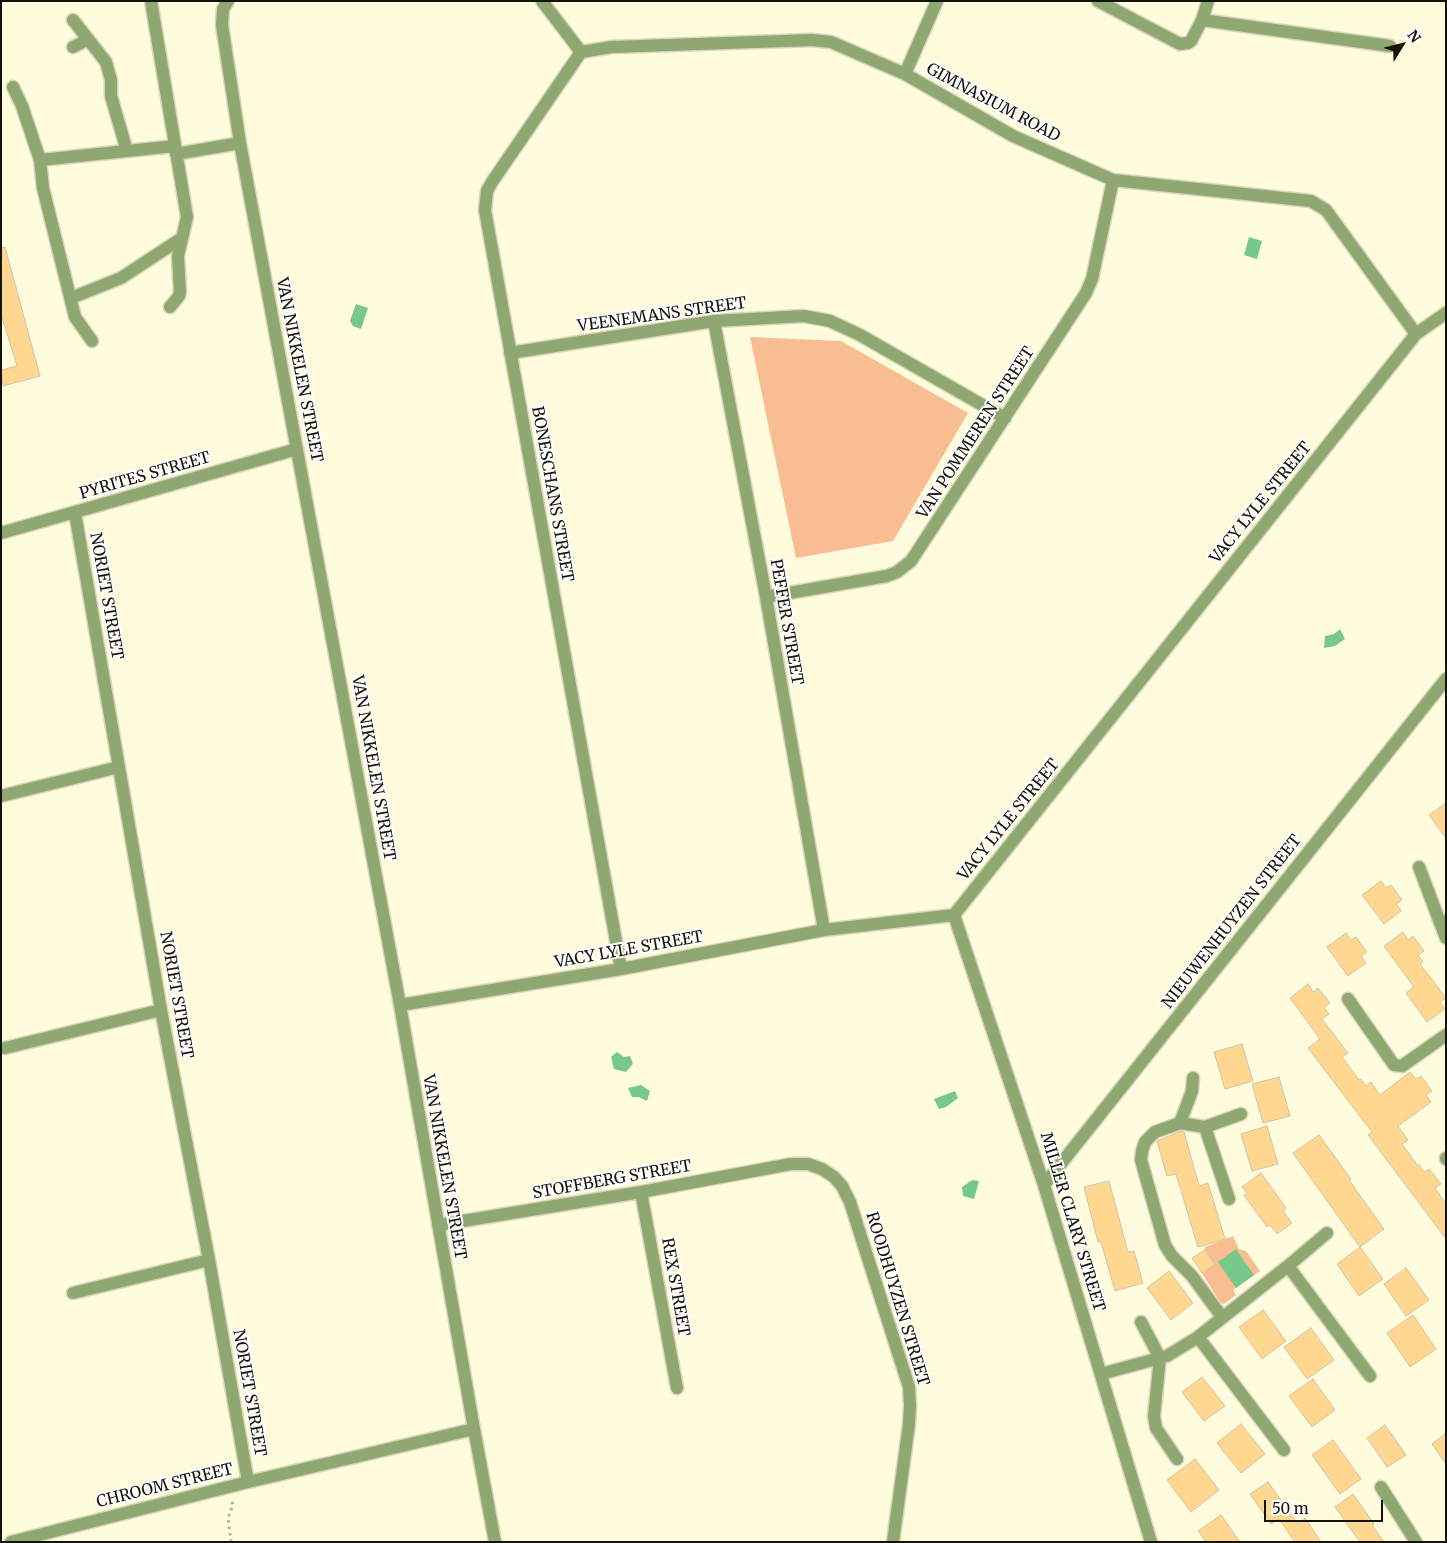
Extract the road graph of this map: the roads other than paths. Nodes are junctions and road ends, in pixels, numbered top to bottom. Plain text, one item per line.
1 (151, 1) edge
2 (228, 1) edge
3 (542, 1) edge
4 (937, 1) edge
5 (1098, 1) edge
6 (1208, 1) edge
7 (73, 20) dead end
8 (1202, 20) junction
9 (87, 40) junction
10 (1390, 46) dead end
11 (73, 47) dead end
12 (581, 52) junction
13 (905, 74) junction
14 (13, 87) dead end
15 (240, 143) junction
16 (176, 150) junction
17 (127, 151) junction
18 (40, 160) junction
19 (1112, 180) junction
20 (182, 238) junction
21 (71, 298) junction
22 (170, 307) dead end
23 (1446, 313) edge
24 (714, 321) junction
25 (1416, 334) junction
26 (92, 341) dead end
27 (510, 353) junction
28 (1005, 418) junction
29 (297, 449) junction
30 (75, 513) junction
31 (1, 533) edge
32 (766, 597) junction
33 (1446, 679) edge
34 (119, 767) junction
35 (1, 796) edge
36 (1419, 867) dead end
37 (954, 915) junction
38 (1443, 923) edge
39 (824, 930) junction
40 (1446, 938) edge
41 (621, 969) junction
42 (1348, 999) dead end
43 (400, 1005) junction
44 (161, 1010) junction
45 (1446, 1036) edge
46 (6, 1048) dead end
47 (1193, 1078) dead end
48 (1241, 1114) dead end
49 (1180, 1123) junction
50 (1205, 1127) junction
51 (791, 1164) joint
52 (1044, 1185) junction
53 (641, 1192) junction
54 (1229, 1198) dead end
55 (438, 1225) junction
56 (1327, 1233) dead end
57 (209, 1260) junction
58 (1288, 1266) junction
59 (73, 1293) dead end
60 (1222, 1317) junction
61 (1141, 1322) dead end
62 (1198, 1337) junction
63 (1160, 1358) junction
64 (1101, 1374) junction
65 (1370, 1376) dead end
66 (677, 1388) dead end
67 (474, 1429) junction
68 (1284, 1450) dead end
69 (1177, 1459) dead end
70 (248, 1482) junction
71 (1381, 1487) dead end
72 (11, 1542) edge
73 (495, 1542) edge
74 (893, 1542) edge
75 (1152, 1542) edge
76 (1416, 1542) edge

1 - 16 street
2 - 15 street, VAN NIKKELEN STREET
3 - 12 street
4 - 13 street
5 - 8 street
6 - 8 street
7 - 9 street
8 - 10 street
9 - 11 street
9 - 17 street
12 - 13 street, GIMNASIUM ROAD
12 - 27 street, BONESCHANS STREET
13 - 19 street, GIMNASIUM ROAD
14 - 18 street
15 - 16 street
15 - 29 street, VAN NIKKELEN STREET
16 - 17 street
16 - 20 street
17 - 18 street
18 - 21 street
19 - 25 street, GIMNASIUM ROAD
19 - 28 street, VAN POMMEREN STREET
20 - 21 street
20 - 22 street
21 - 26 street
23 - 25 street, VACY LYLE STREET
24 - 27 street, VEENEMANS STREET
24 - 28 street, VEENEMANS STREET
24 - 32 street, PEFFER STREET
25 - 37 street, VACY LYLE STREET
27 - 41 street, BONESCHANS STREET
28 - 32 street, VAN POMMEREN STREET
29 - 30 street, PYRITES STREET
29 - 43 street, VAN NIKKELEN STREET
30 - 31 street, PYRITES STREET
30 - 34 street, NORIET STREET
32 - 39 street, PEFFER STREET
33 - 52 street, NIEUWENHUYZEN STREET
34 - 35 street
34 - 44 street, NORIET STREET
36 - 38 street
37 - 39 street, VACY LYLE STREET
37 - 52 street, MILLER CLARY STREET
38 - 40 street
39 - 41 street, VACY LYLE STREET
41 - 43 street, VACY LYLE STREET
42 - 45 street
43 - 55 street, VAN NIKKELEN STREET
44 - 46 street
44 - 57 street, NORIET STREET
47 - 49 street
48 - 50 street
49 - 50 street
49 - 60 street
50 - 54 street
51 - 53 street, STOFFBERG STREET
51 - 74 street, ROODHUYZEN STREET
52 - 64 street, MILLER CLARY STREET
53 - 55 street, STOFFBERG STREET
53 - 66 street, REX STREET
55 - 67 street, VAN NIKKELEN STREET
56 - 58 street
57 - 59 street
57 - 70 street, NORIET STREET
58 - 60 street
58 - 65 street
60 - 62 street
61 - 63 street
62 - 63 street
62 - 68 street
63 - 64 street
63 - 69 street
64 - 75 street, MILLER CLARY STREET
67 - 70 street, CHROOM STREET
67 - 73 street, VAN NIKKELEN STREET
70 - 72 street, CHROOM STREET
71 - 76 street

